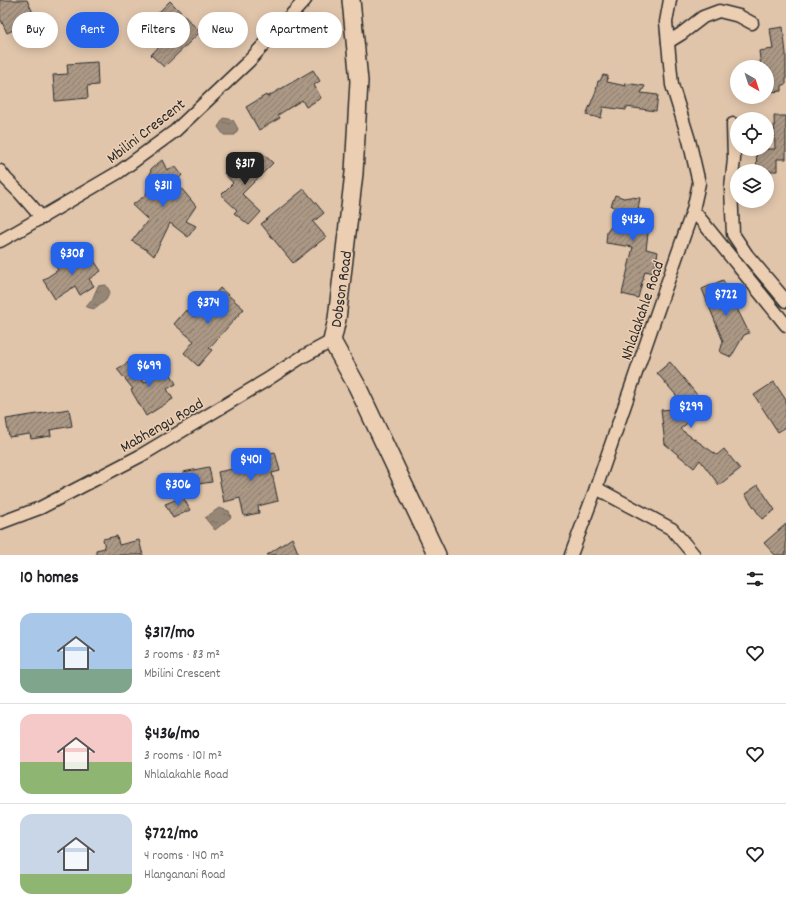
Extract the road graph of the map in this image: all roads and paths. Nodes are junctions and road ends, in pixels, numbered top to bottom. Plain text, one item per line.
1 (305, 0) edge
2 (351, 0) edge
3 (670, 0) edge
4 (752, 23) dead end
5 (668, 42) junction
6 (734, 156) edge
7 (0, 171) edge
8 (693, 210) junction
9 (42, 218) junction
10 (0, 241) edge
11 (786, 301) edge
12 (786, 325) edge
13 (332, 341) junction
14 (596, 488) junction
15 (0, 523) edge
16 (437, 555) edge
17 (571, 555) edge
18 (694, 555) edge

1 - 9 street, Mbilini Crescent
2 - 13 street, Dobson Road
3 - 5 street, Nhlalakahle Road
4 - 5 street
5 - 8 street, Nhlalakahle Road
6 - 11 street
7 - 9 street
8 - 12 street
8 - 14 street, Nhlalakahle Road
9 - 10 street, Mbilini Crescent
13 - 15 street, Mabhengu Road
13 - 16 street, Dobson Road
14 - 17 street, Nhlalakahle Road
14 - 18 street

